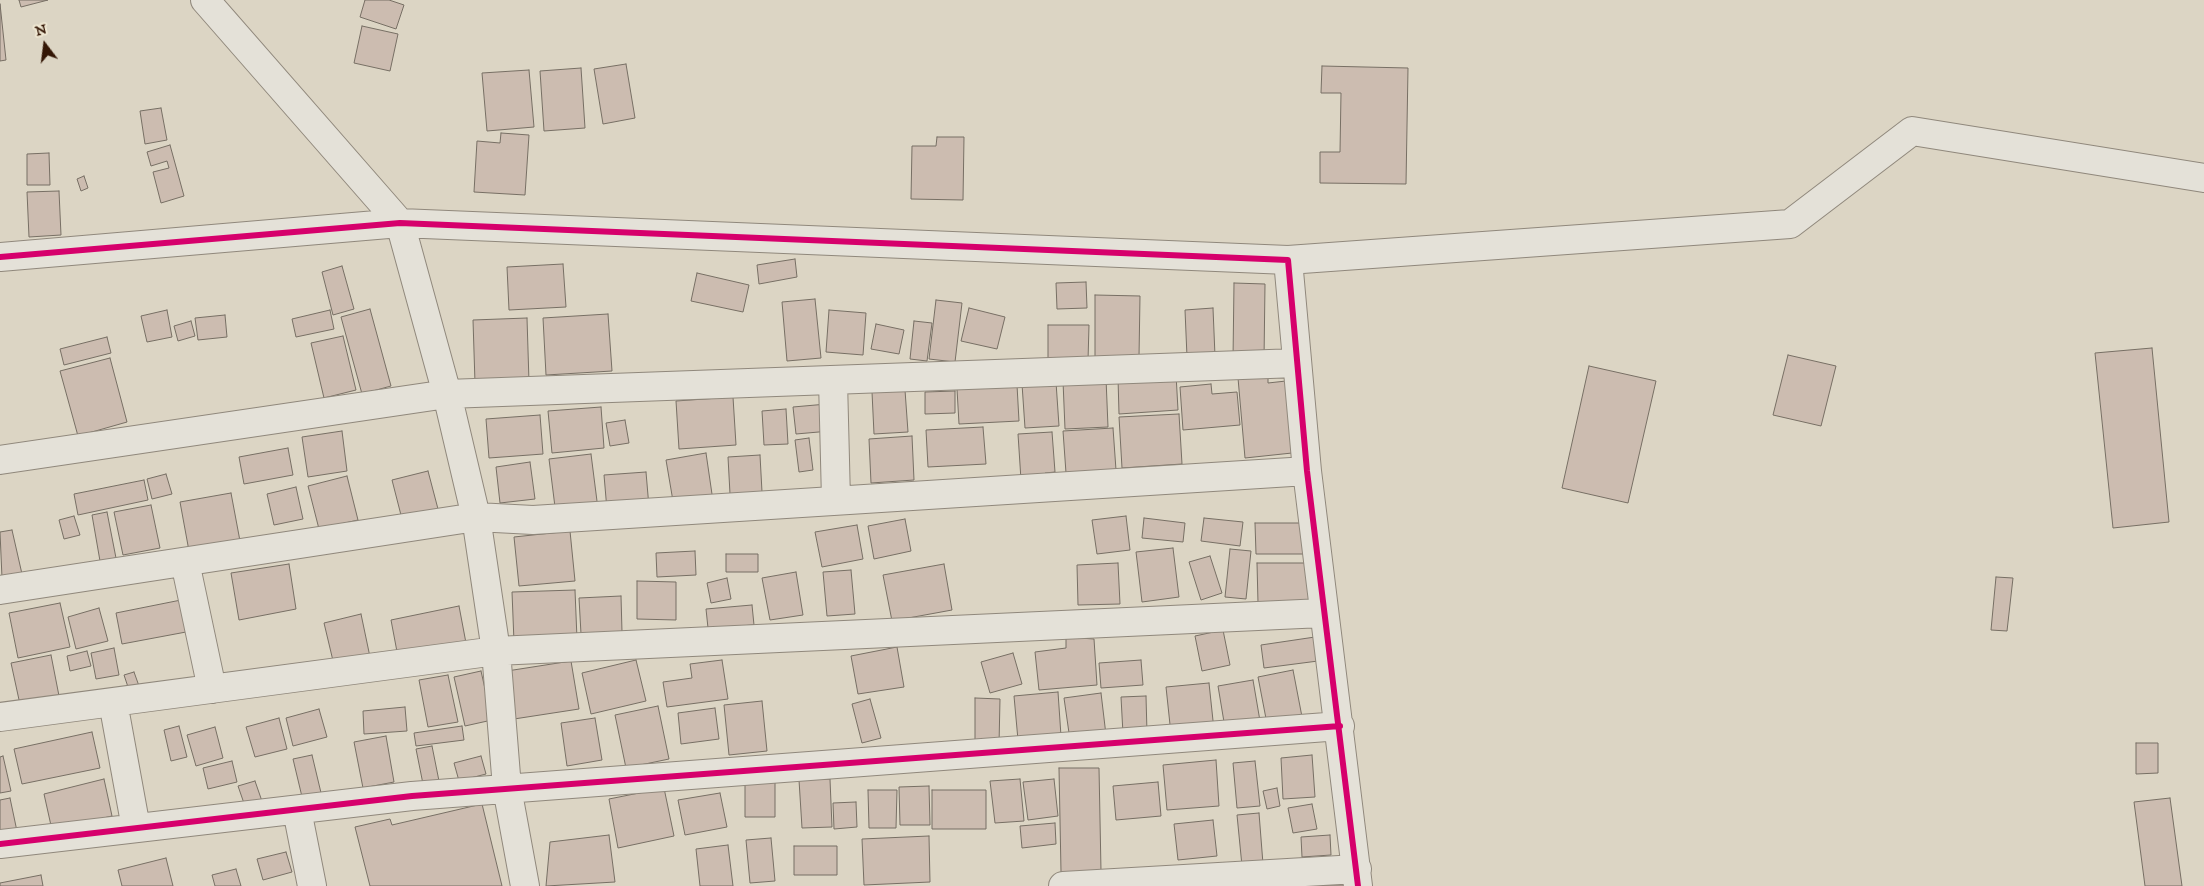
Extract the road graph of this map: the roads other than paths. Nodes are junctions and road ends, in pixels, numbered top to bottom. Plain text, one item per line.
1 (205, 0) edge
2 (2204, 178) edge
3 (400, 223) junction
4 (0, 257) edge
5 (1288, 260) junction
6 (1297, 363) junction
7 (833, 380) junction
8 (447, 394) junction
9 (0, 460) edge
10 (1307, 470) junction
11 (836, 500) junction
12 (476, 517) junction
13 (185, 562) junction
14 (0, 590) edge
15 (1324, 613) junction
16 (496, 651) junction
17 (212, 689) junction
18 (113, 702) junction
19 (0, 717) edge
20 (1340, 726) junction
21 (507, 788) junction
22 (297, 810) junction
23 (136, 828) junction
24 (0, 844) edge
25 (1357, 877) edge
26 (312, 886) edge
27 (525, 886) edge
28 (1063, 886) edge

1 - 3 street
2 - 5 street
3 - 4 street
3 - 5 street
3 - 8 street
5 - 6 street
6 - 7 street
6 - 10 street
7 - 8 street
7 - 11 street
8 - 9 street
8 - 12 street
10 - 11 street
10 - 15 street
11 - 12 street
12 - 13 street
12 - 16 street
13 - 14 street
13 - 17 street
15 - 16 street
15 - 20 street
16 - 17 street
16 - 21 street
17 - 18 street
18 - 19 street
18 - 23 street
20 - 21 street
20 - 25 street
21 - 22 street
21 - 27 street
22 - 23 street
22 - 26 street
23 - 24 street
25 - 28 street

